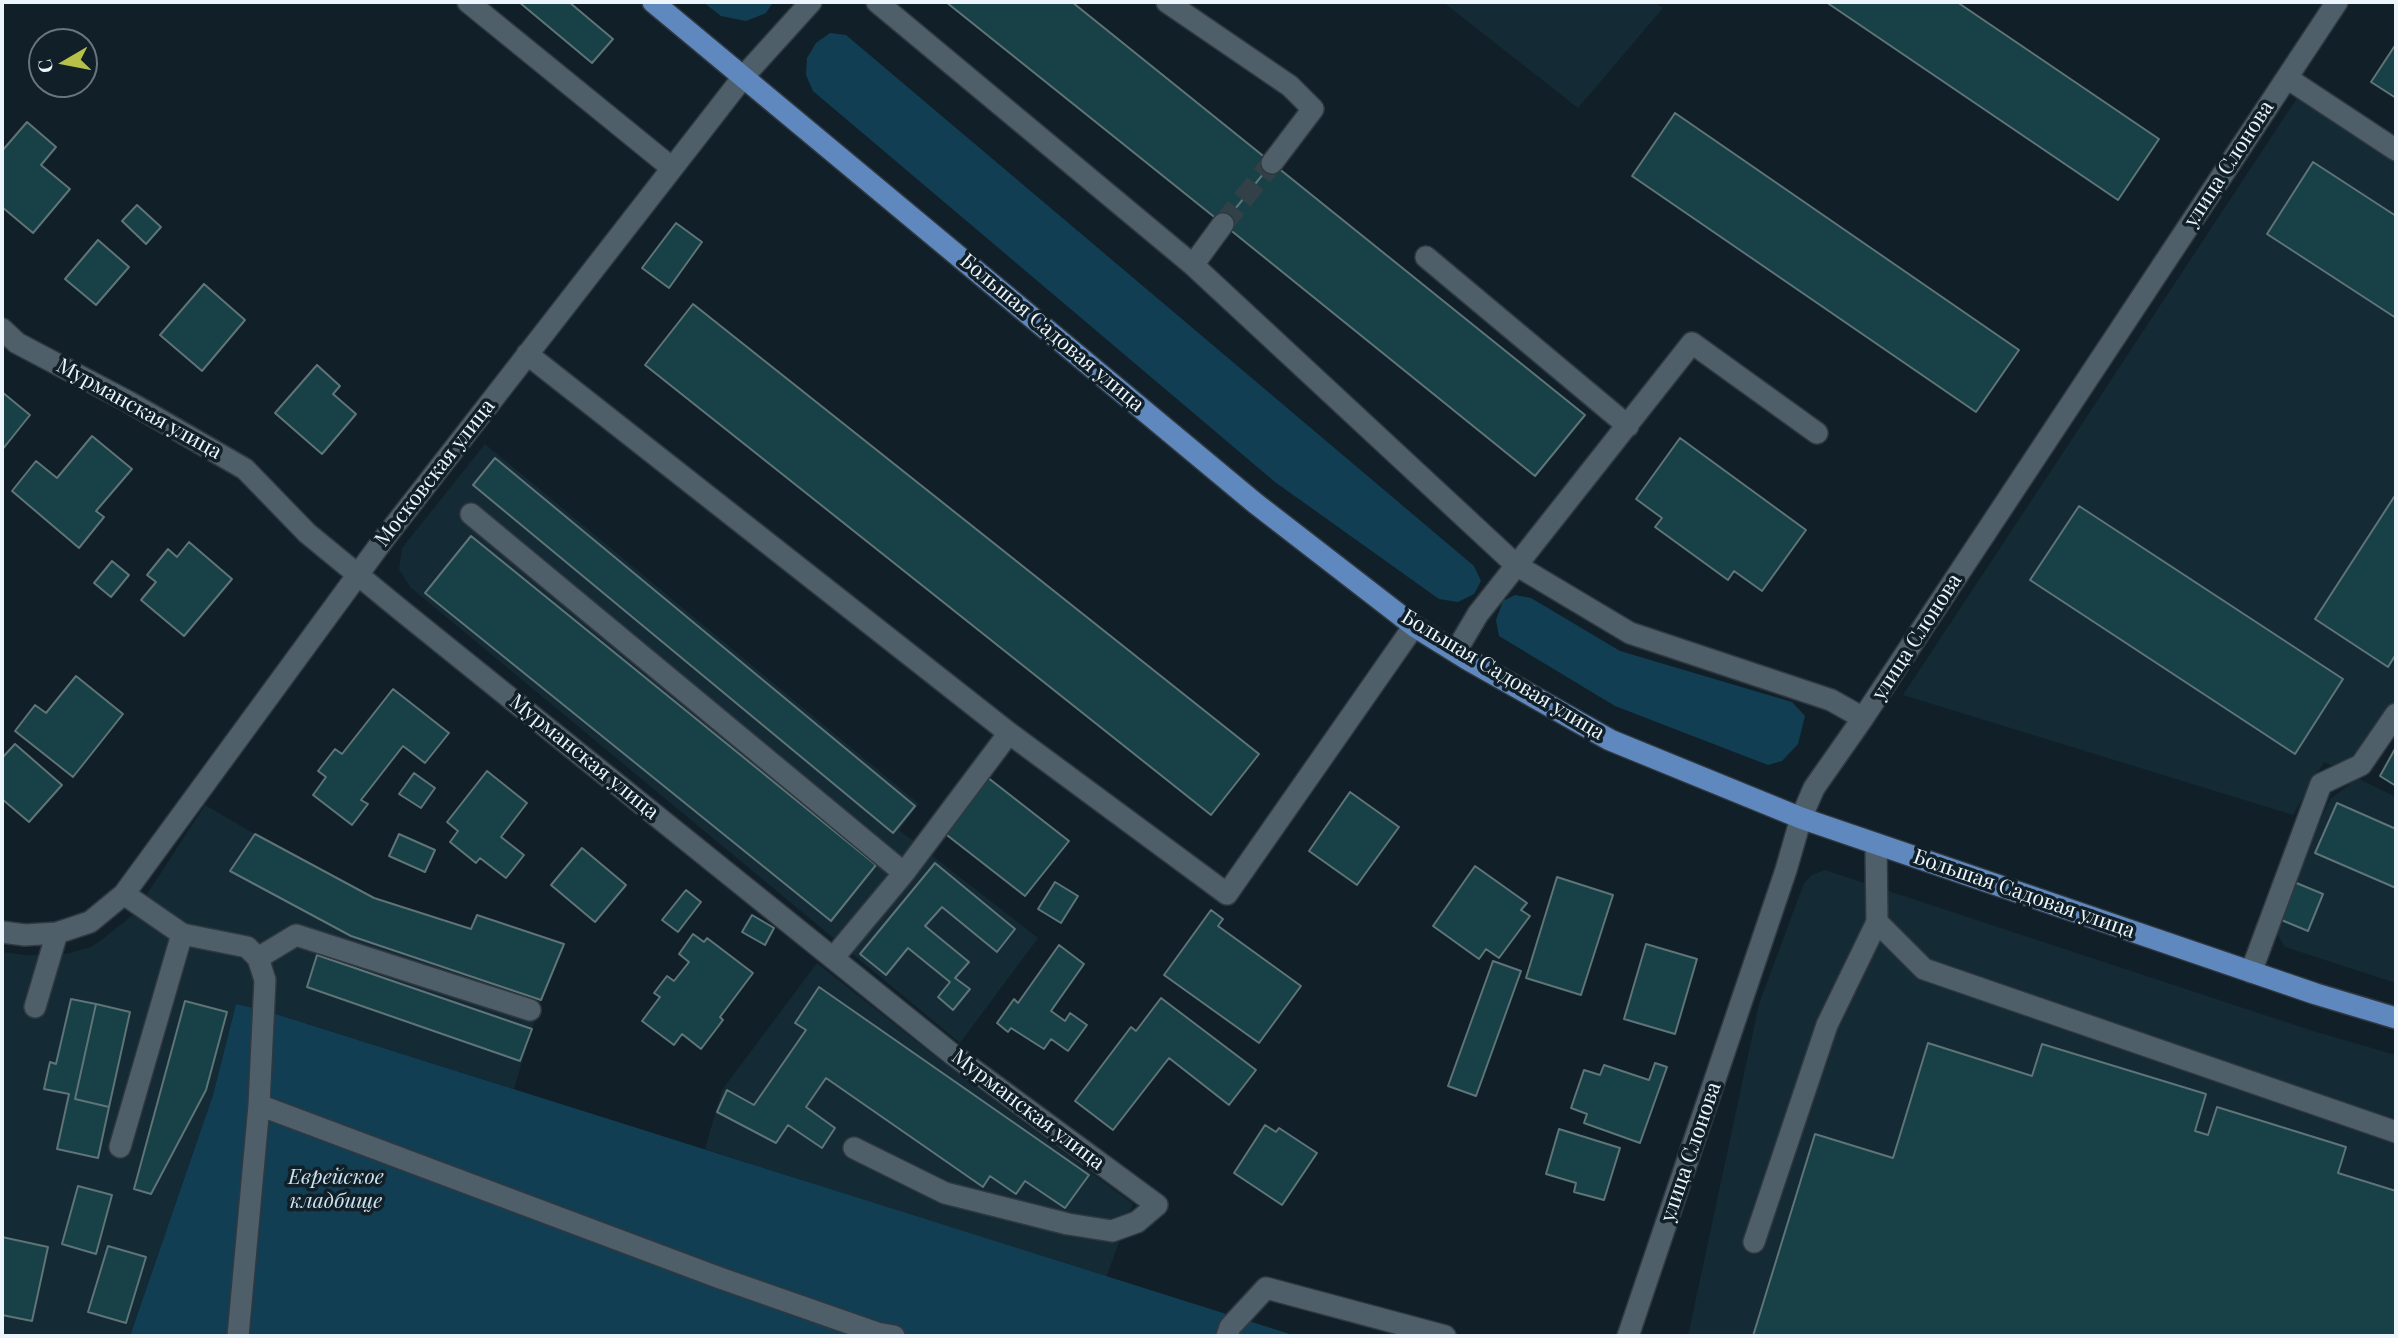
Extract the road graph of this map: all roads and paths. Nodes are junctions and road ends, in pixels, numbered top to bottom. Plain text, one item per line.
1 (468, 2) edge
2 (653, 2) edge
3 (811, 2) edge
4 (877, 2) edge
5 (1167, 2) edge
6 (2337, 2) edge
7 (744, 76) junction
8 (2287, 78) junction
9 (2396, 150) edge
10 (1272, 163) tunnel mouth
11 (672, 168) junction
12 (1223, 224) tunnel mouth
13 (1426, 257) dead end
14 (1193, 265) junction
15 (2, 329) edge
16 (527, 354) junction
17 (1628, 426) junction
18 (1817, 433) dead end
19 (471, 514) dead end
20 (1516, 565) junction
21 (357, 575) junction
22 (1414, 626) junction
23 (1456, 651) junction
24 (2396, 714) edge
25 (1863, 718) junction
26 (1009, 733) junction
27 (1801, 818) junction
28 (1876, 844) junction
29 (904, 873) junction
30 (124, 894) junction
31 (1877, 922) junction
32 (2, 932) edge
33 (57, 933) junction
34 (182, 934) junction
35 (834, 957) junction
36 (258, 958) junction
37 (2250, 972) junction
38 (35, 1007) dead end
39 (530, 1010) dead end
40 (2396, 1018) edge
41 (259, 1105) junction
42 (2396, 1132) edge
43 (120, 1147) dead end
44 (854, 1148) dead end
45 (1754, 1242) dead end
46 (882, 1335) edge
47 (238, 1336) edge
48 (1227, 1336) edge
49 (1445, 1336) edge
50 (1628, 1336) edge

1 - 11 street
2 - 7 main road, Большая Садовая улица
3 - 7 street, Московская улица
4 - 14 street
5 - 10 street
6 - 8 street, улица Слонова
7 - 11 street, Московская улица
7 - 22 main road, Большая Садовая улица
8 - 9 street
8 - 25 street, улица Слонова
11 - 16 street, Московская улица
12 - 14 street
13 - 17 street
14 - 20 street
15 - 21 street, Мурманская улица
16 - 21 street, Московская улица
16 - 26 street
17 - 18 street
17 - 20 street
19 - 29 street
20 - 23 street
20 - 25 street
21 - 30 street, Московская улица
21 - 35 street, Мурманская улица
22 - 23 main road, Большая Садовая улица
22 - 26 street
23 - 27 main road, Большая Садовая улица
24 - 37 street
25 - 27 street, улица Слонова
26 - 29 street
27 - 28 main road, Большая Садовая улица
27 - 50 street, улица Слонова
28 - 31 street
28 - 37 main road, Большая Садовая улица
29 - 35 street
30 - 33 street, Московская улица
30 - 34 street
31 - 42 street
31 - 45 street
32 - 33 street, Московская улица
33 - 38 street
34 - 36 street
34 - 43 street
35 - 44 street, Мурманская улица
36 - 39 street
36 - 41 street
37 - 40 main road, Большая Садовая улица
41 - 46 street
41 - 47 street
48 - 49 street

